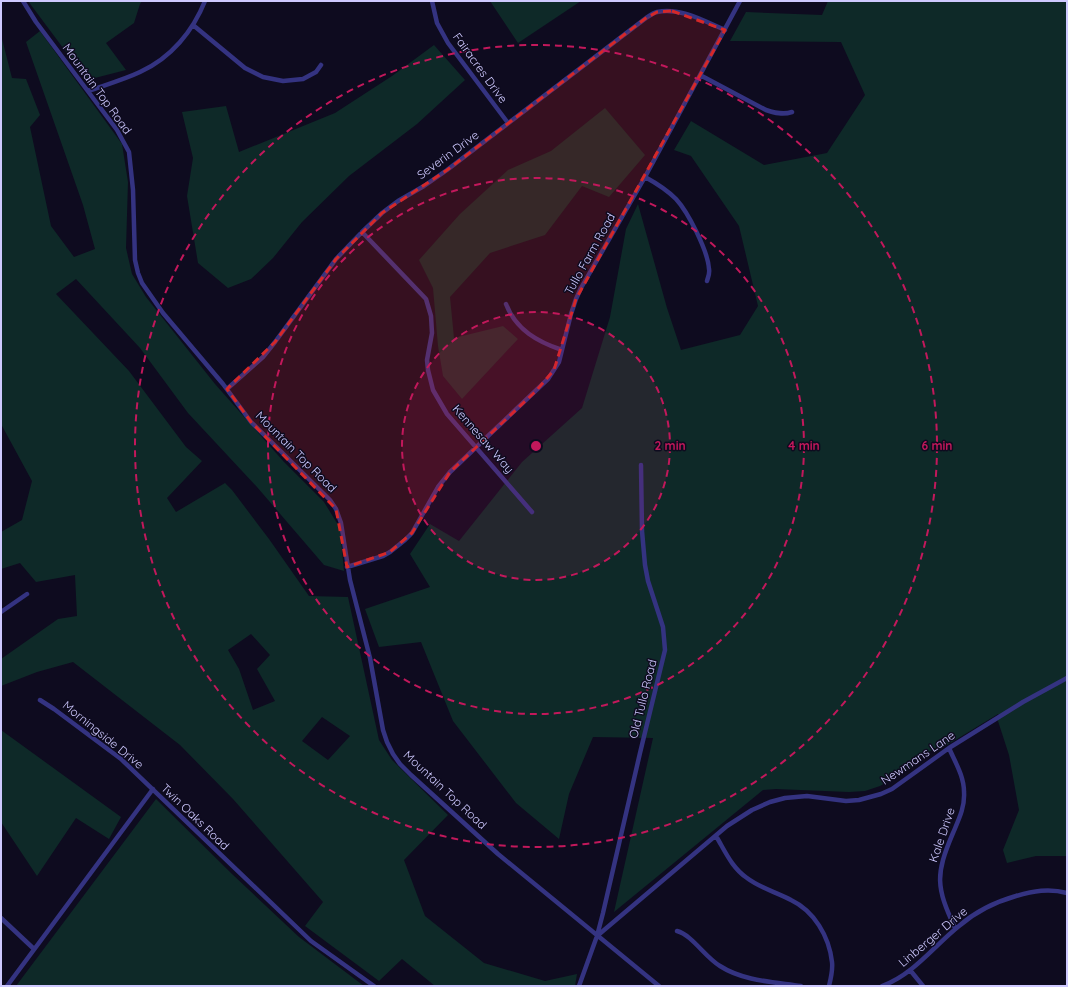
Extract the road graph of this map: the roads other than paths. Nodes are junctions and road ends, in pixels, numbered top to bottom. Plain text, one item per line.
1 (23, 1) edge
2 (206, 1) edge
3 (432, 1) edge
4 (740, 1) edge
5 (193, 25) junction
6 (725, 30) junction
7 (321, 65) dead end
8 (700, 75) junction
9 (88, 91) junction
10 (792, 112) dead end
11 (508, 122) junction
12 (645, 177) junction
13 (362, 232) junction
14 (707, 281) dead end
15 (506, 304) dead end
16 (562, 350) junction
17 (226, 389) junction
18 (476, 446) junction
19 (641, 465) dead end
20 (532, 512) dead end
21 (347, 567) junction
22 (27, 594) dead end
23 (1, 612) edge
24 (1067, 678) edge
25 (40, 700) dead end
26 (949, 748) junction
27 (153, 789) junction
28 (716, 836) junction
29 (1067, 893) edge
30 (1, 918) edge
31 (955, 928) junction
32 (677, 931) dead end
33 (597, 936) junction
34 (34, 949) junction
35 (910, 970) junction
36 (7, 986) edge
37 (374, 986) edge
38 (579, 986) edge
39 (659, 986) edge
40 (801, 986) edge
41 (829, 986) edge
42 (882, 986) edge
43 (923, 986) edge

1 - 9 street, Mountain Top Road
2 - 5 street
3 - 11 street, Fairacres Drive
4 - 6 street, Tullo Farm Road
5 - 7 street
5 - 9 street
6 - 8 street, Tullo Farm Road
6 - 11 street, Severin Drive
8 - 10 street
8 - 12 street, Tullo Farm Road
9 - 17 street, Mountain Top Road
11 - 13 street, Severin Drive
12 - 14 street
12 - 16 street, Tullo Farm Road
13 - 17 street, Severin Drive
13 - 18 street, Kennesaw Way
15 - 16 street
16 - 18 street, Tullo Farm Road
17 - 21 street, Mountain Top Road
18 - 20 street, Kennesaw Way
18 - 21 street, Tullo Farm Road
19 - 33 street, Old Tullo Road
21 - 33 street, Mountain Top Road
22 - 23 street
24 - 26 street, Newmans Lane
25 - 27 street, Morningside Drive
26 - 28 street, Newmans Lane
26 - 31 street, Kale Drive
27 - 34 street, Twin Oaks Road
27 - 37 street, Twin Oaks Road
28 - 33 street, Newmans Lane
28 - 41 street
29 - 31 street, Linberger Drive
30 - 34 street
31 - 35 street, Linberger Drive
32 - 40 street
33 - 38 street, Old Tullo Road
33 - 39 street, Mountain Top Road
34 - 36 street, Twin Oaks Road
35 - 42 street, Linberger Drive
35 - 43 street

